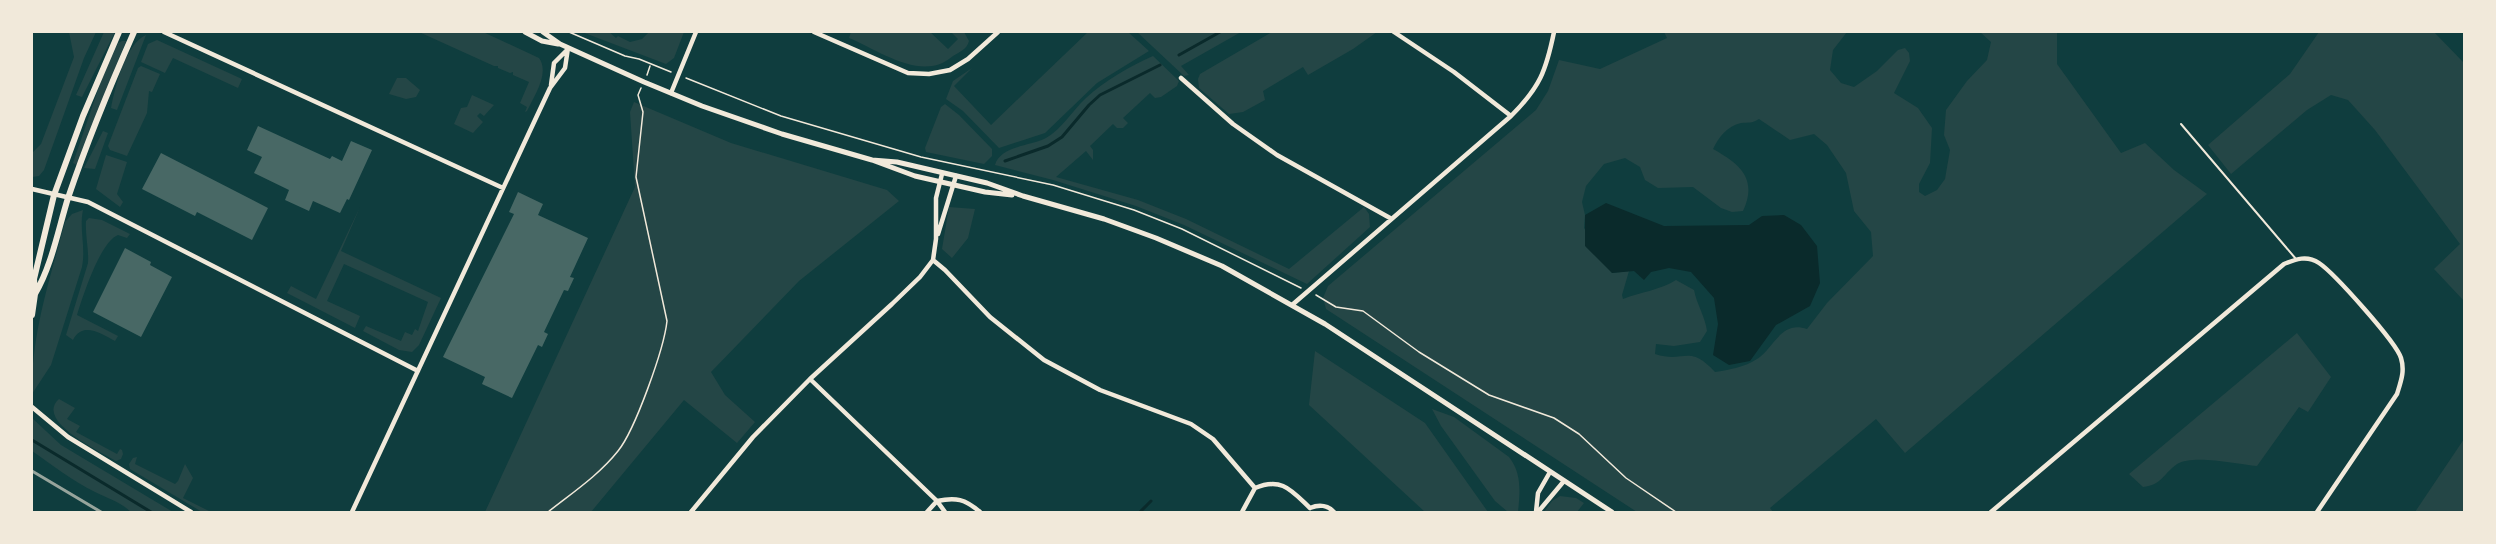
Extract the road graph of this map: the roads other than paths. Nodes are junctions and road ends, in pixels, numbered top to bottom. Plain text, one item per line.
1 (119, 32) edge
2 (134, 32) edge
3 (164, 32) edge
4 (525, 32) edge
5 (543, 32) edge
6 (696, 32) edge
7 (814, 32) edge
8 (998, 32) edge
9 (1394, 32) edge
10 (1409, 32) edge
11 (1554, 32) edge
12 (1404, 38) junction
13 (560, 44) junction
14 (568, 48) junction
15 (1181, 78) dead end
16 (550, 88) junction
17 (670, 93) junction
18 (1511, 116) junction
19 (2181, 124) dead end
20 (872, 160) junction
21 (942, 174) junction
22 (956, 177) junction
23 (940, 182) junction
24 (954, 184) junction
25 (503, 188) junction
26 (32, 189) edge
27 (54, 195) junction
28 (1023, 196) junction
29 (69, 197) junction
30 (1390, 218) junction
31 (936, 239) junction
32 (2296, 259) junction
33 (933, 260) junction
34 (35, 294) junction
35 (1292, 305) junction
36 (32, 315) edge
37 (418, 371) junction
38 (810, 379) junction
39 (32, 407) edge
40 (1550, 472) junction
41 (1564, 481) junction
42 (1255, 488) junction
43 (937, 501) junction
44 (1310, 510) edge
45 (192, 513) edge
46 (352, 513) edge
47 (691, 513) edge
48 (927, 513) edge
49 (945, 513) edge
50 (980, 513) edge
51 (1242, 513) edge
52 (1334, 513) edge
53 (1537, 513) edge
54 (1612, 513) edge
55 (1991, 513) edge
56 (2317, 513) edge

1 - 27 main road
2 - 29 main road
3 - 25 street
4 - 13 street
5 - 13 street
6 - 17 street
7 - 8 street
9 - 12 street
10 - 12 street
11 - 18 street
12 - 18 street
13 - 14 street
14 - 16 street
14 - 16 street
14 - 17 street
15 - 30 street
16 - 25 street
17 - 20 street
18 - 30 street
19 - 32 lane
20 - 21 street
20 - 23 street
21 - 22 street
21 - 23 street
22 - 24 street
22 - 28 street
23 - 24 street
23 - 31 street
24 - 28 street
24 - 31 street
25 - 37 street
26 - 27 street
27 - 29 street
27 - 34 main road
28 - 35 street
29 - 34 main road
29 - 37 street
30 - 35 street
31 - 33 street
32 - 55 street
32 - 56 street
33 - 38 street
33 - 42 street
34 - 36 main road
35 - 40 street
37 - 46 street
38 - 43 street
38 - 47 street
39 - 45 street
40 - 41 street
40 - 53 street
41 - 53 street
41 - 54 street
42 - 44 street
42 - 51 street
43 - 48 street
43 - 49 street
43 - 50 street
44 - 52 street

